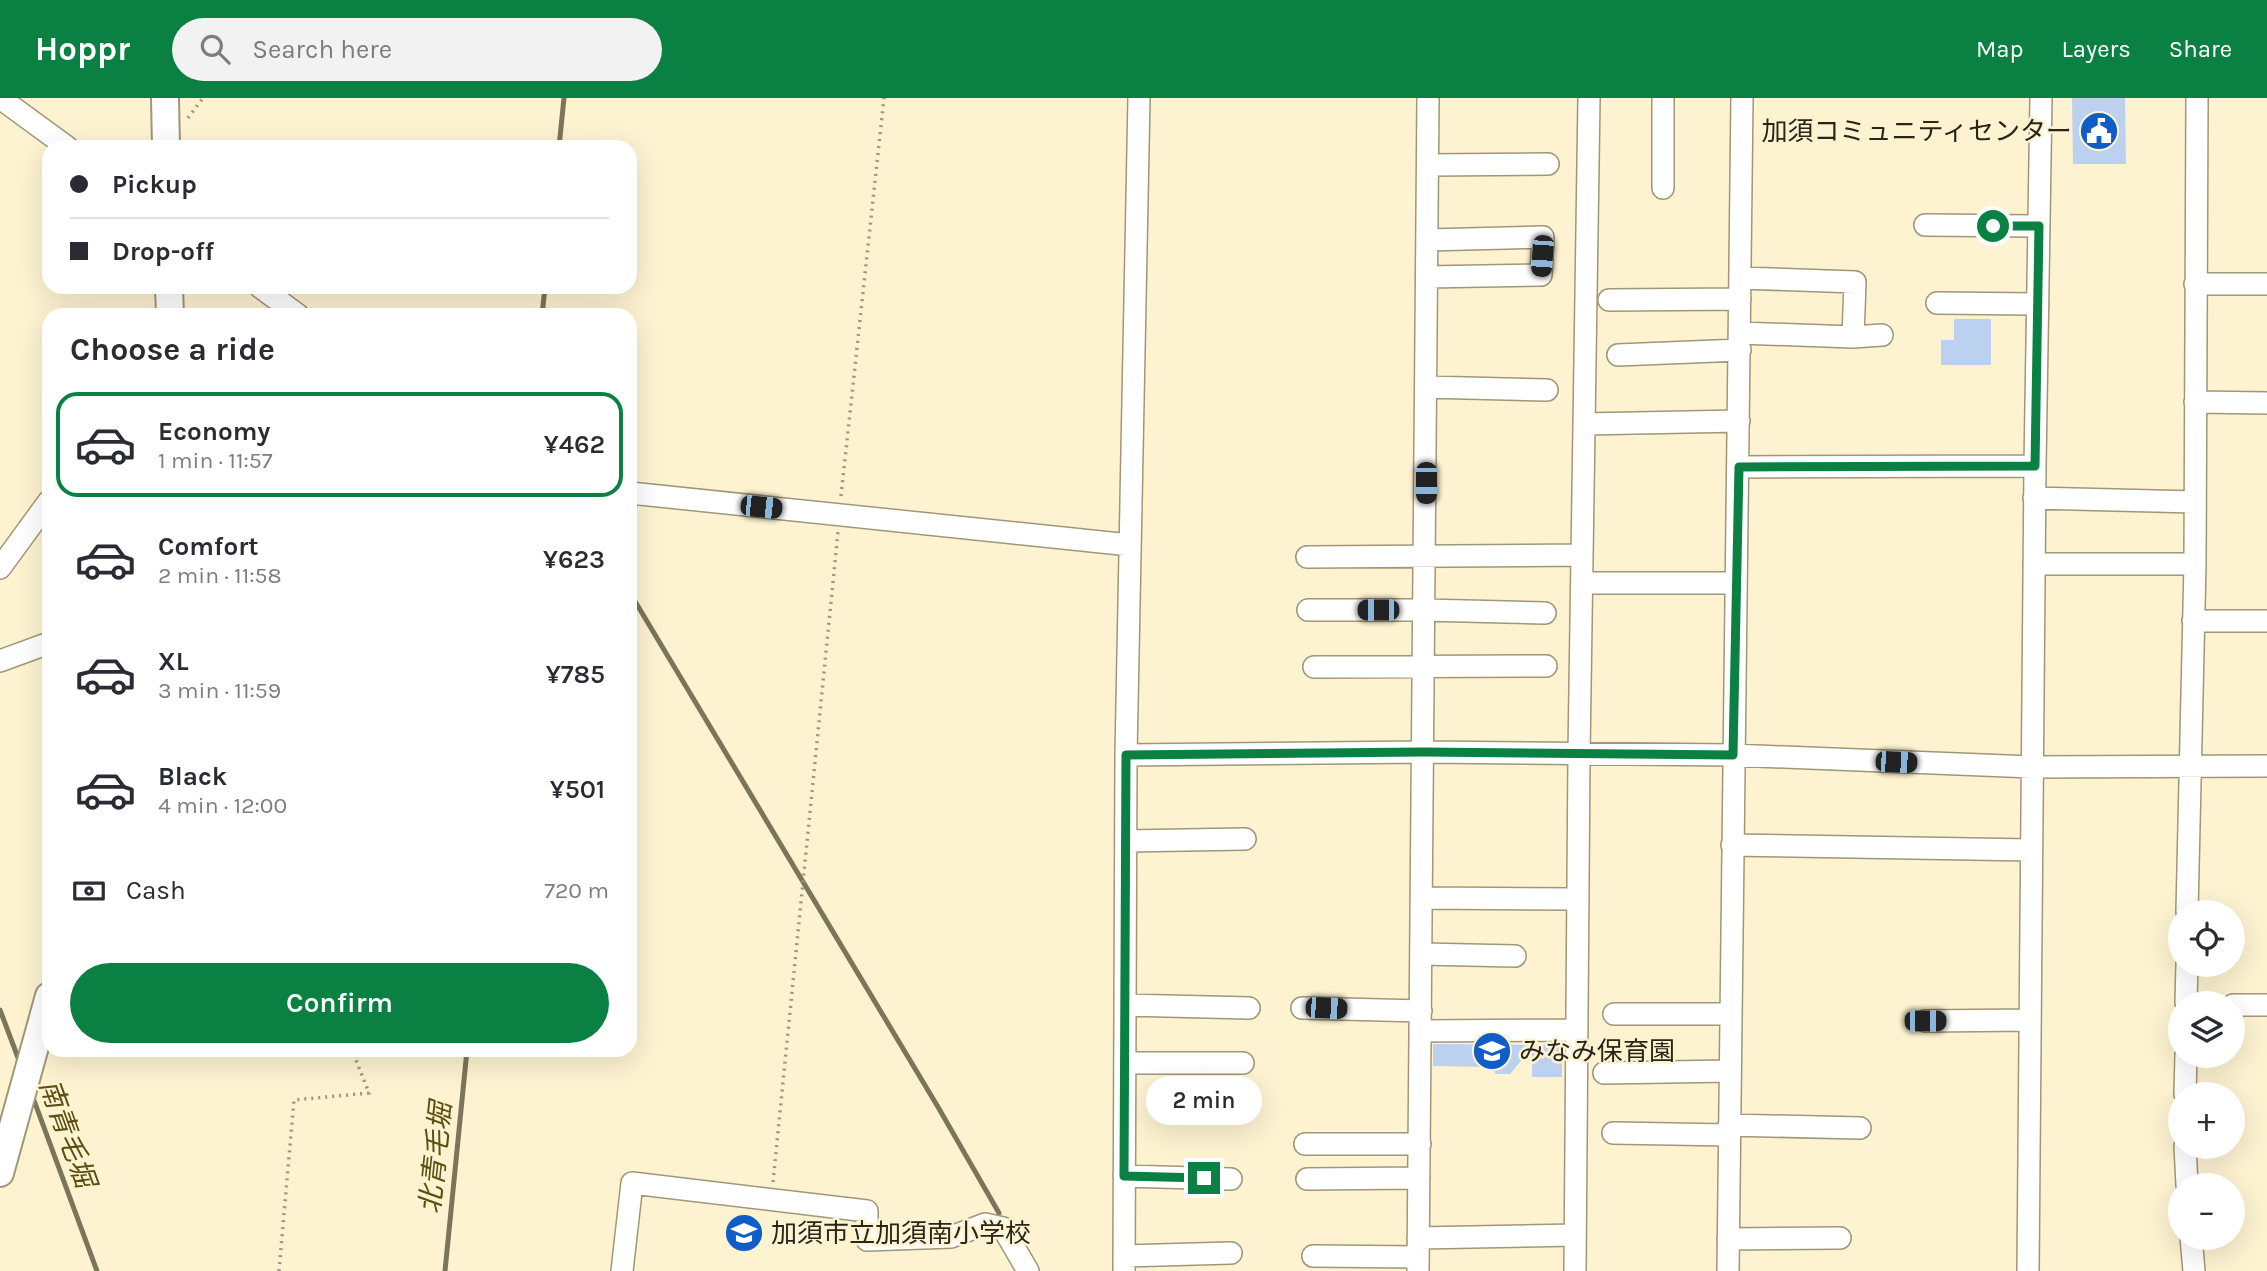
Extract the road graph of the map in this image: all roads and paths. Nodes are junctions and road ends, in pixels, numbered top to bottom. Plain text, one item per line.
1 (0, 98) edge
2 (165, 98) edge
3 (884, 98) edge
4 (1139, 98) edge
5 (1428, 98) edge
6 (1589, 98) edge
7 (1664, 98) edge
8 (1742, 98) edge
9 (2042, 98) edge
10 (2197, 98) edge
11 (57, 140) edge
12 (166, 140) edge
13 (1548, 164) dead end
14 (1428, 165) junction
15 (1662, 188) dead end
16 (1925, 225) dead end
17 (2039, 226) junction
18 (1427, 240) junction
19 (1427, 277) junction
20 (2195, 284) junction
21 (2267, 284) edge
22 (1741, 288) junction
23 (270, 294) edge
24 (1609, 300) dead end
25 (1937, 303) dead end
26 (2038, 303) junction
27 (288, 308) edge
28 (1882, 335) dead end
29 (1853, 337) junction
30 (1740, 342) junction
31 (1618, 355) dead end
32 (1426, 387) junction
33 (1547, 390) dead end
34 (2195, 402) junction
35 (2267, 403) edge
36 (1739, 421) junction
37 (1584, 424) junction
38 (2035, 466) junction
39 (1739, 467) junction
40 (637, 494) edge
41 (2035, 498) junction
42 (2195, 502) junction
43 (42, 511) edge
44 (839, 515) junction
45 (1130, 545) junction
46 (1582, 555) junction
47 (1425, 556) junction
48 (1307, 557) dead end
49 (2034, 564) junction
50 (2195, 564) junction
51 (0, 568) edge
52 (1582, 583) junction
53 (1737, 583) junction
54 (1308, 610) dead end
55 (1425, 610) junction
56 (1545, 613) dead end
57 (2193, 621) junction
58 (2267, 621) edge
59 (42, 646) edge
60 (0, 662) edge
61 (1545, 666) dead end
62 (1314, 667) dead end
63 (1424, 668) junction
64 (1423, 752) junction
65 (1579, 754) junction
66 (1126, 755) junction
67 (1733, 755) junction
68 (2189, 766) junction
69 (2267, 766) edge
70 (2032, 767) junction
71 (1245, 839) dead end
72 (1126, 841) junction
73 (1732, 845) junction
74 (2031, 850) junction
75 (1422, 898) junction
76 (1578, 899) junction
77 (2187, 900) edge
78 (1422, 954) junction
79 (1515, 956) dead end
80 (1125, 1005) junction
81 (2245, 1005) edge
82 (2267, 1005) edge
83 (1249, 1008) dead end
84 (1302, 1008) dead end
85 (1614, 1014) dead end
86 (1730, 1014) junction
87 (2030, 1020) junction
88 (42, 1021) edge
89 (1421, 1021) junction
90 (1925, 1021) dead end
91 (1577, 1030) junction
92 (355, 1057) edge
93 (1125, 1063) junction
94 (1243, 1063) dead end
95 (1730, 1071) junction
96 (1604, 1073) dead end
97 (1860, 1128) dead end
98 (1729, 1130) junction
99 (1613, 1133) dead end
100 (1305, 1144) dead end
101 (1420, 1144) junction
102 (0, 1173) edge
103 (1124, 1176) junction
104 (1419, 1178) junction
105 (1231, 1179) dead end
106 (1307, 1179) dead end
107 (772, 1198) junction
108 (1575, 1235) junction
109 (1840, 1238) dead end
110 (1728, 1239) junction
111 (2192, 1250) edge
112 (1231, 1253) dead end
113 (1418, 1255) edge
114 (1313, 1256) dead end
115 (1124, 1264) edge
116 (279, 1271) edge
117 (622, 1271) edge
118 (1028, 1271) edge
119 (1575, 1271) edge
120 (1728, 1271) edge
121 (2028, 1271) edge
122 (2194, 1271) edge

1 - 11 street
2 - 12 main road
3 - 44 path
4 - 45 street
5 - 14 street
6 - 37 street
7 - 15 street
8 - 22 street
9 - 17 street
10 - 20 street
13 - 14 street
14 - 18 street
16 - 17 street
17 - 26 street
18 - 19 street
18 - 19 street
19 - 32 street
20 - 21 street
20 - 34 street
22 - 24 street
22 - 29 street
22 - 30 street
23 - 27 street
25 - 26 street
26 - 38 street
28 - 29 street
29 - 30 street
30 - 31 street
30 - 36 street
32 - 33 street
32 - 47 street
34 - 35 street
34 - 42 street
36 - 37 street
36 - 39 street
37 - 46 street
38 - 39 street
38 - 41 street
39 - 53 street
40 - 44 street
41 - 42 street
41 - 49 street
42 - 50 street
43 - 51 street
44 - 45 street
44 - 107 path
45 - 66 street
46 - 47 street
46 - 52 street
47 - 48 street
47 - 55 street
49 - 50 street
49 - 70 street
50 - 57 street
52 - 53 street
52 - 65 street
53 - 67 street
54 - 55 street
55 - 56 street
55 - 63 street
57 - 58 street
57 - 68 street
59 - 60 street
61 - 63 street
62 - 63 street
63 - 64 street
64 - 65 street
64 - 66 street
64 - 75 street
65 - 67 street
65 - 76 street
66 - 72 street
67 - 70 street
67 - 73 street
68 - 69 street
68 - 70 street
68 - 77 street
70 - 74 street
71 - 72 street
72 - 80 street
73 - 74 street
73 - 86 street
74 - 87 street
75 - 76 street
75 - 78 street
76 - 91 street
78 - 79 street
78 - 89 street
80 - 83 street
80 - 93 street
81 - 82 street
84 - 89 street
85 - 86 street
86 - 95 street
87 - 90 street
87 - 121 street
88 - 102 main road
89 - 91 street
89 - 101 street
91 - 108 street
92 - 116 path
93 - 94 street
93 - 103 street
95 - 96 street
95 - 98 street
97 - 98 street
98 - 99 street
98 - 110 street
100 - 101 street
101 - 104 street
103 - 105 street
103 - 115 street
104 - 106 street
104 - 113 street
107 - 117 street
107 - 118 street
108 - 113 street
108 - 119 street
109 - 110 street
110 - 120 street
111 - 122 street
112 - 115 street
113 - 114 street

